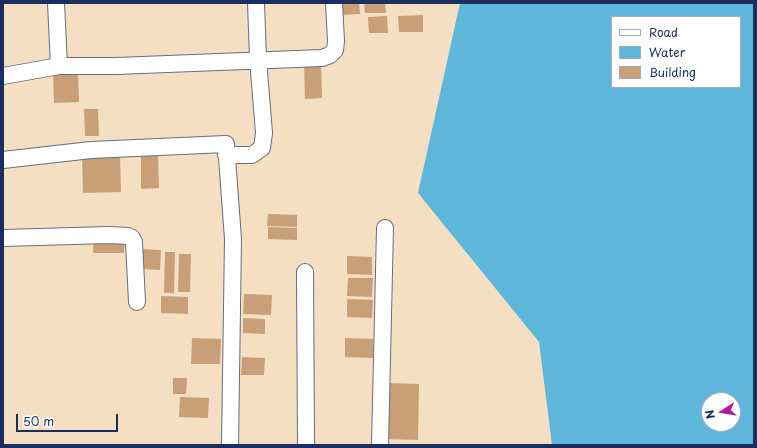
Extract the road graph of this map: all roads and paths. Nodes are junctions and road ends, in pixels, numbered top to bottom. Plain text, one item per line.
1 (56, 3) edge
2 (256, 3) edge
3 (334, 3) edge
4 (258, 59) junction
5 (59, 66) junction
6 (3, 76) edge
7 (226, 155) junction
8 (3, 160) edge
9 (385, 228) dead end
10 (3, 238) edge
11 (305, 272) dead end
12 (138, 302) dead end
13 (230, 445) edge
14 (306, 445) edge
15 (380, 445) edge

1 - 5 street
2 - 4 street
3 - 4 street
4 - 5 street
4 - 7 street
5 - 6 street
7 - 8 street
7 - 13 street
9 - 15 street
10 - 12 street
11 - 14 street

